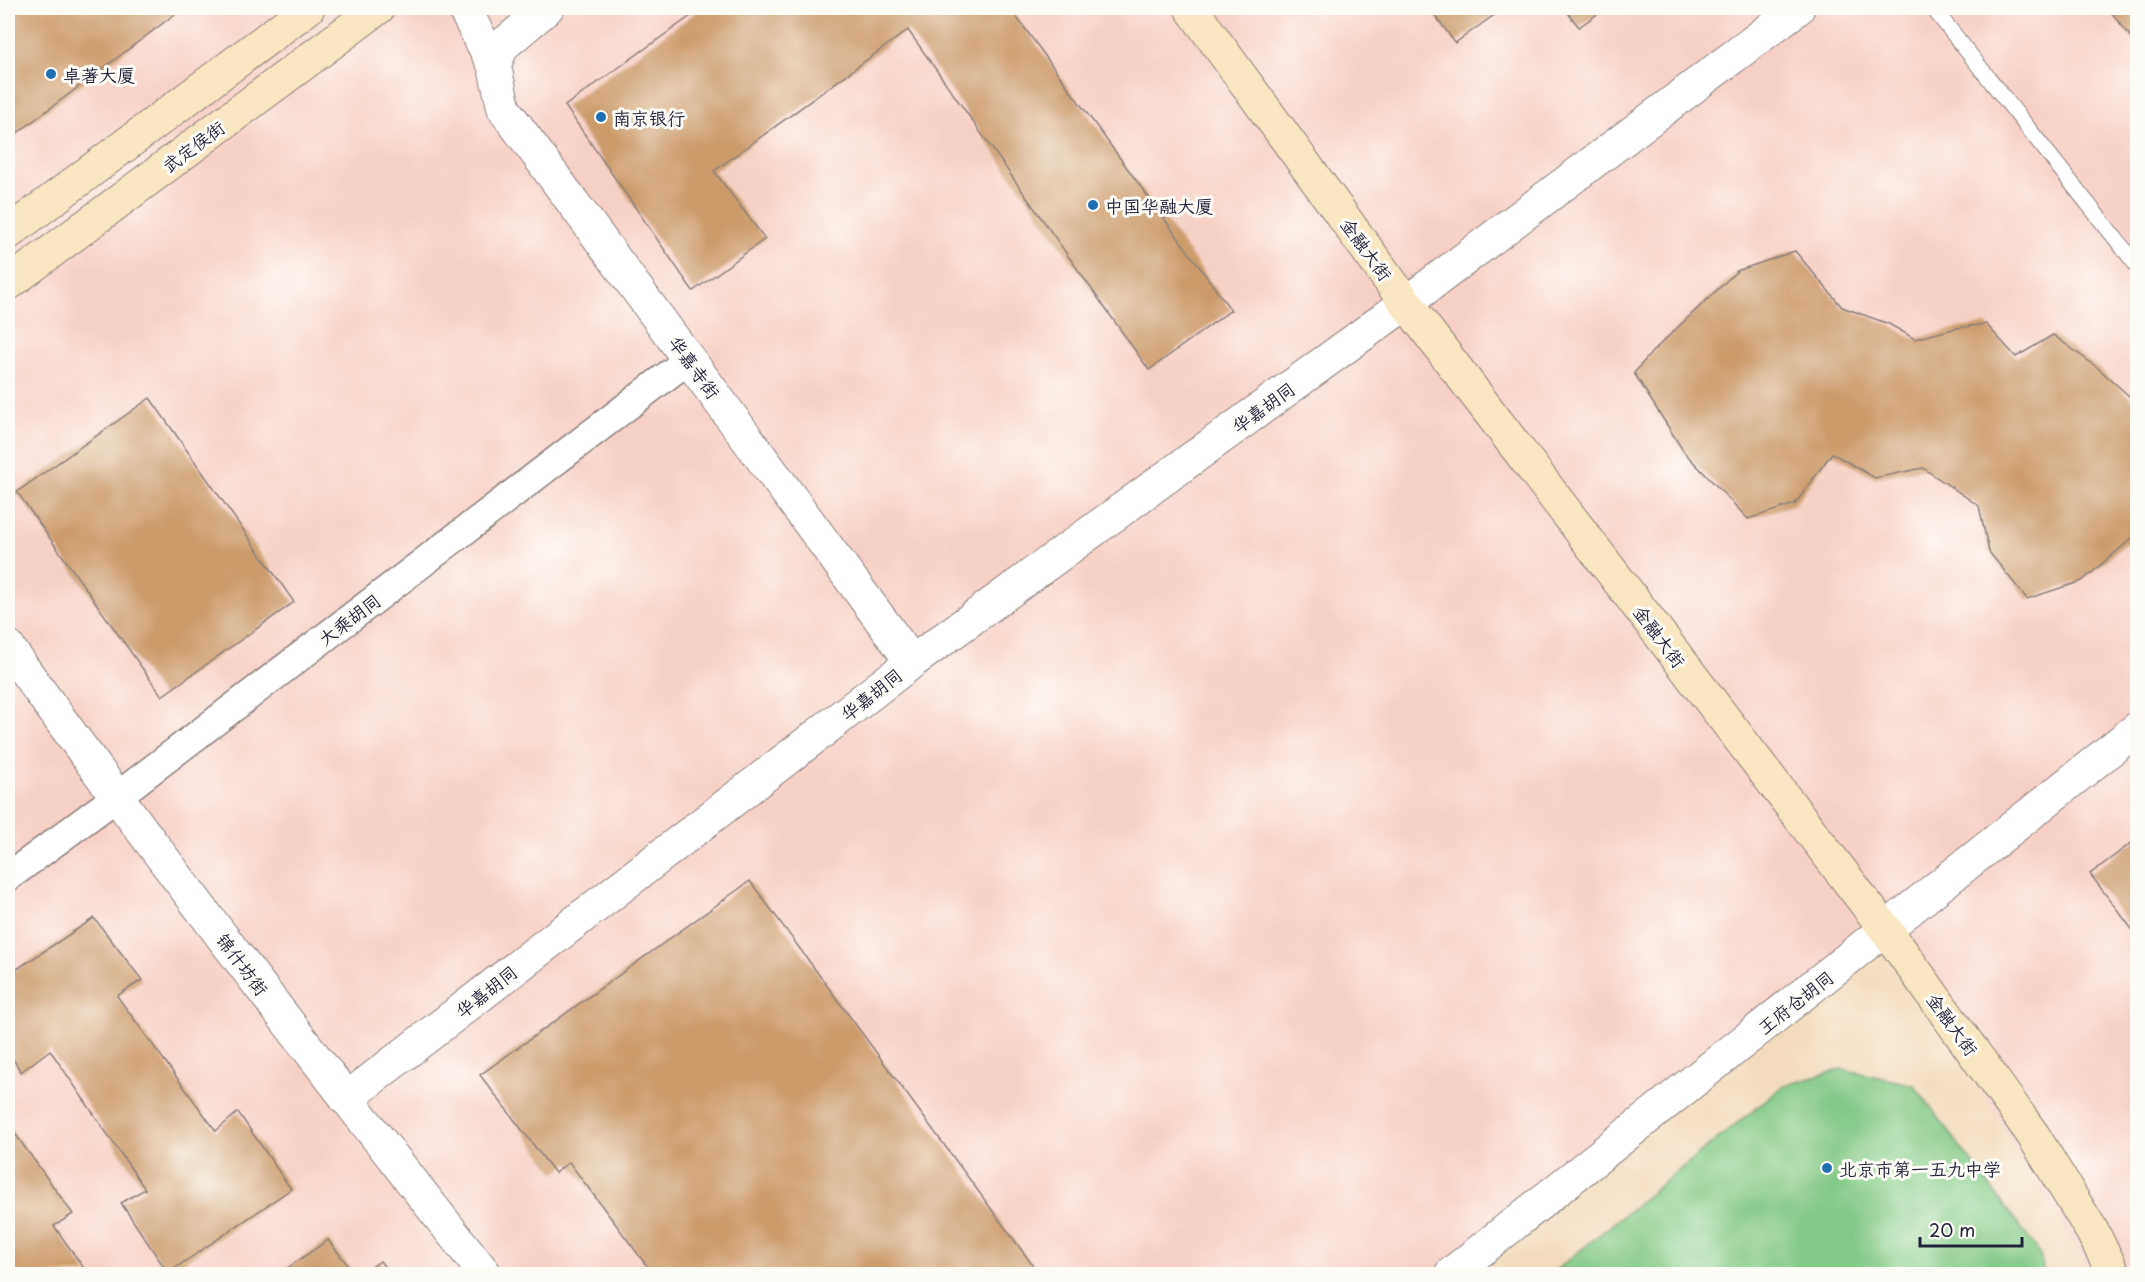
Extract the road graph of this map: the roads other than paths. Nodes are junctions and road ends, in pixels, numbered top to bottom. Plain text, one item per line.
1 (308, 8) edge
2 (378, 8) edge
3 (464, 8) edge
4 (547, 8) edge
5 (1191, 8) edge
6 (1798, 8) edge
7 (1933, 8) edge
8 (494, 65) junction
9 (8, 233) edge
10 (2138, 267) edge
11 (8, 284) edge
12 (1406, 303) junction
13 (689, 359) junction
14 (8, 647) edge
15 (912, 662) junction
16 (2138, 728) edge
17 (115, 798) junction
18 (8, 877) edge
19 (1886, 930) junction
20 (346, 1099) junction
21 (485, 1275) edge
22 (1451, 1275) edge
23 (2114, 1275) edge

1 - 9 main road
2 - 11 main road, 武定侯街
3 - 8 street, 华嘉寺街
4 - 8 street
5 - 12 main road, 金融大街
6 - 12 street, 华嘉胡同
7 - 10 lane
8 - 13 street, 华嘉寺街
12 - 15 street, 华嘉胡同
12 - 19 main road, 金融大街
13 - 15 street, 华嘉寺街
13 - 17 street, 大乘胡同
14 - 17 street, 锦什坊街
15 - 20 street, 华嘉胡同
16 - 19 street, 王府仓胡同
17 - 18 street, 大乘胡同
17 - 20 street, 锦什坊街
19 - 22 street, 王府仓胡同
19 - 23 main road, 金融大街
20 - 21 street, 锦什坊街

